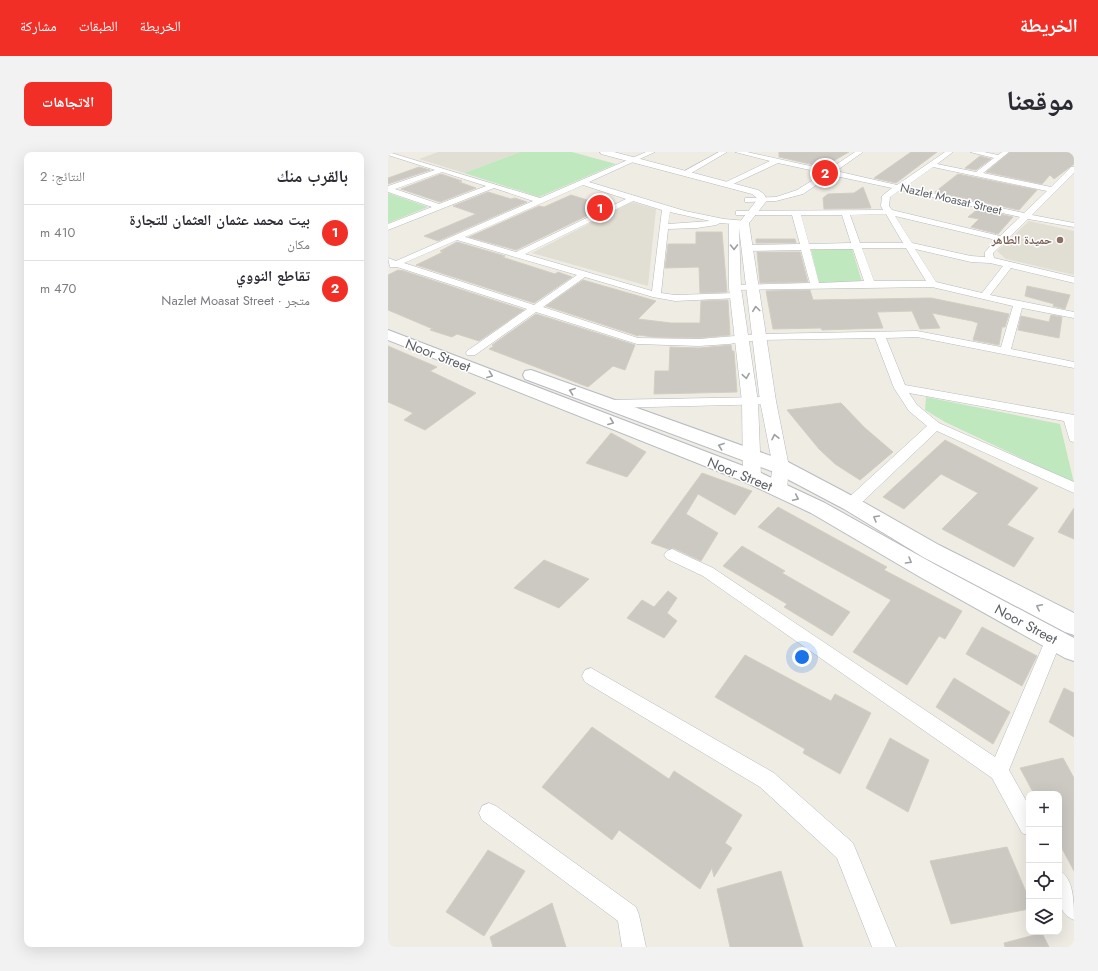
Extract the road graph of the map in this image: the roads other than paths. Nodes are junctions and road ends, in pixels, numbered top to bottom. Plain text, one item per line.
1 (652, 152) edge
2 (724, 152) edge
3 (738, 152) edge
4 (860, 152) edge
5 (950, 152) edge
6 (973, 152) edge
7 (1006, 152) edge
8 (388, 153) edge
9 (599, 153) edge
10 (413, 154) dead end
11 (402, 157) junction
12 (1000, 157) junction
13 (776, 161) junction
14 (388, 162) edge
15 (631, 162) junction
16 (932, 165) junction
17 (441, 170) junction
18 (828, 172) junction
19 (685, 173) junction
20 (1072, 173) edge
21 (978, 174) junction
22 (584, 183) junction
23 (729, 184) junction
24 (493, 186) junction
25 (898, 187) junction
26 (1052, 190) junction
27 (634, 198) junction
28 (748, 200) junction
29 (762, 200) junction
30 (542, 201) junction
31 (439, 207) junction
32 (666, 208) junction
33 (889, 212) junction
34 (796, 213) junction
35 (845, 213) junction
36 (1027, 216) junction
37 (742, 218) junction
38 (722, 222) junction
39 (1074, 225) edge
40 (388, 227) edge
41 (663, 227) junction
42 (456, 237) junction
43 (1000, 239) junction
44 (909, 245) junction
45 (858, 246) junction
46 (804, 247) junction
47 (748, 248) junction
48 (516, 255) junction
49 (990, 260) junction
50 (391, 264) edge
51 (1009, 265) junction
52 (584, 274) junction
53 (1074, 280) edge
54 (870, 284) junction
55 (932, 284) junction
56 (815, 285) junction
57 (753, 288) junction
58 (736, 292) junction
59 (656, 295) junction
60 (984, 296) junction
61 (1018, 304) junction
62 (537, 308) junction
63 (1073, 311) edge
64 (388, 322) edge
65 (879, 334) junction
66 (388, 336) edge
67 (759, 337) junction
68 (741, 340) junction
69 (1005, 351) junction
70 (471, 353) junction
71 (1074, 365) edge
72 (900, 388) junction
73 (768, 401) junction
74 (750, 402) junction
75 (608, 404) junction
76 (1072, 418) edge
77 (935, 426) junction
78 (1074, 438) edge
79 (752, 457) junction
80 (782, 467) junction
81 (752, 477) junction
82 (1074, 488) edge
83 (778, 489) junction
84 (851, 504) junction
85 (672, 555) dead end
86 (1074, 625) edge
87 (1054, 639) junction
88 (1074, 650) edge
89 (590, 676) dead end
90 (999, 771) junction
91 (489, 813) dead end
92 (1026, 820) edge
93 (1062, 887) edge
94 (1074, 909) edge
95 (634, 947) edge
96 (884, 947) edge

1 - 15 street
2 - 19 street
3 - 13 street, Nazlet Moasat Street
4 - 18 street
5 - 16 street
6 - 12 street
7 - 12 street
8 - 11 street
9 - 15 street
10 - 11 street
11 - 14 street
11 - 17 street
12 - 21 street
13 - 18 street, Nazlet Moasat Street
13 - 23 street
15 - 19 street
15 - 22 street
15 - 28 street
16 - 21 street
16 - 25 street
17 - 24 street
17 - 31 street
18 - 25 street, Nazlet Moasat Street
18 - 29 street
19 - 23 street
20 - 26 street
21 - 26 street
22 - 27 street
22 - 30 street
23 - 29 street
24 - 30 street
24 - 31 street
25 - 33 street
25 - 36 street, Nazlet Moasat Street
26 - 36 street
27 - 32 street
27 - 48 street
28 - 29 street
28 - 37 street
29 - 37 street
30 - 42 street
31 - 40 street
32 - 38 street
32 - 41 street
33 - 35 street
33 - 43 street
33 - 44 street
34 - 35 street
34 - 37 street
34 - 46 street
35 - 45 street
36 - 39 street, Nazlet Moasat Street
36 - 43 street
37 - 38 street
37 - 47 street
37 -> 58 street
38 - 41 street
41 - 59 street
42 - 48 street
42 - 50 street
43 - 49 street
44 - 45 street
44 - 49 street
44 - 55 street
45 - 46 street
45 - 54 street
46 - 47 street
46 - 56 street
47 - 57 street
48 - 52 street
49 - 51 street
50 - 62 street
51 - 53 street
51 - 60 street
52 - 59 street
52 - 62 street
54 - 55 street
54 - 56 street
55 - 60 street
56 - 57 street
57 - 58 street
67 -> 57 street
58 - 59 street
58 - 68 street
60 - 61 street
61 - 63 street
61 - 69 street
62 - 68 street
62 - 70 street
64 - 70 main road, Noor Street
65 - 67 street
65 - 69 street
65 - 72 street
66 -> 81 main road, Noor Street
67 - 68 street
67 - 73 street
68 -> 74 street
69 - 71 street
75 -> 70 main road, Noor Street
72 - 76 street
72 - 77 street
73 - 74 street
80 -> 73 street
74 - 75 street
74 - 79 street
79 -> 75 main road, Noor Street
76 - 78 street
77 - 82 street
77 - 84 street
79 - 80 main road, Noor Street
79 - 81 street
80 - 83 street
80 - 84 main road, Noor Street
81 - 83 main road, Noor Street
83 -> 87 main road, Noor Street
86 -> 84 main road, Noor Street
85 - 90 street
87 - 88 main road, Noor Street
87 - 90 street
89 - 96 street
90 - 92 street
91 - 95 street
93 - 94 street

